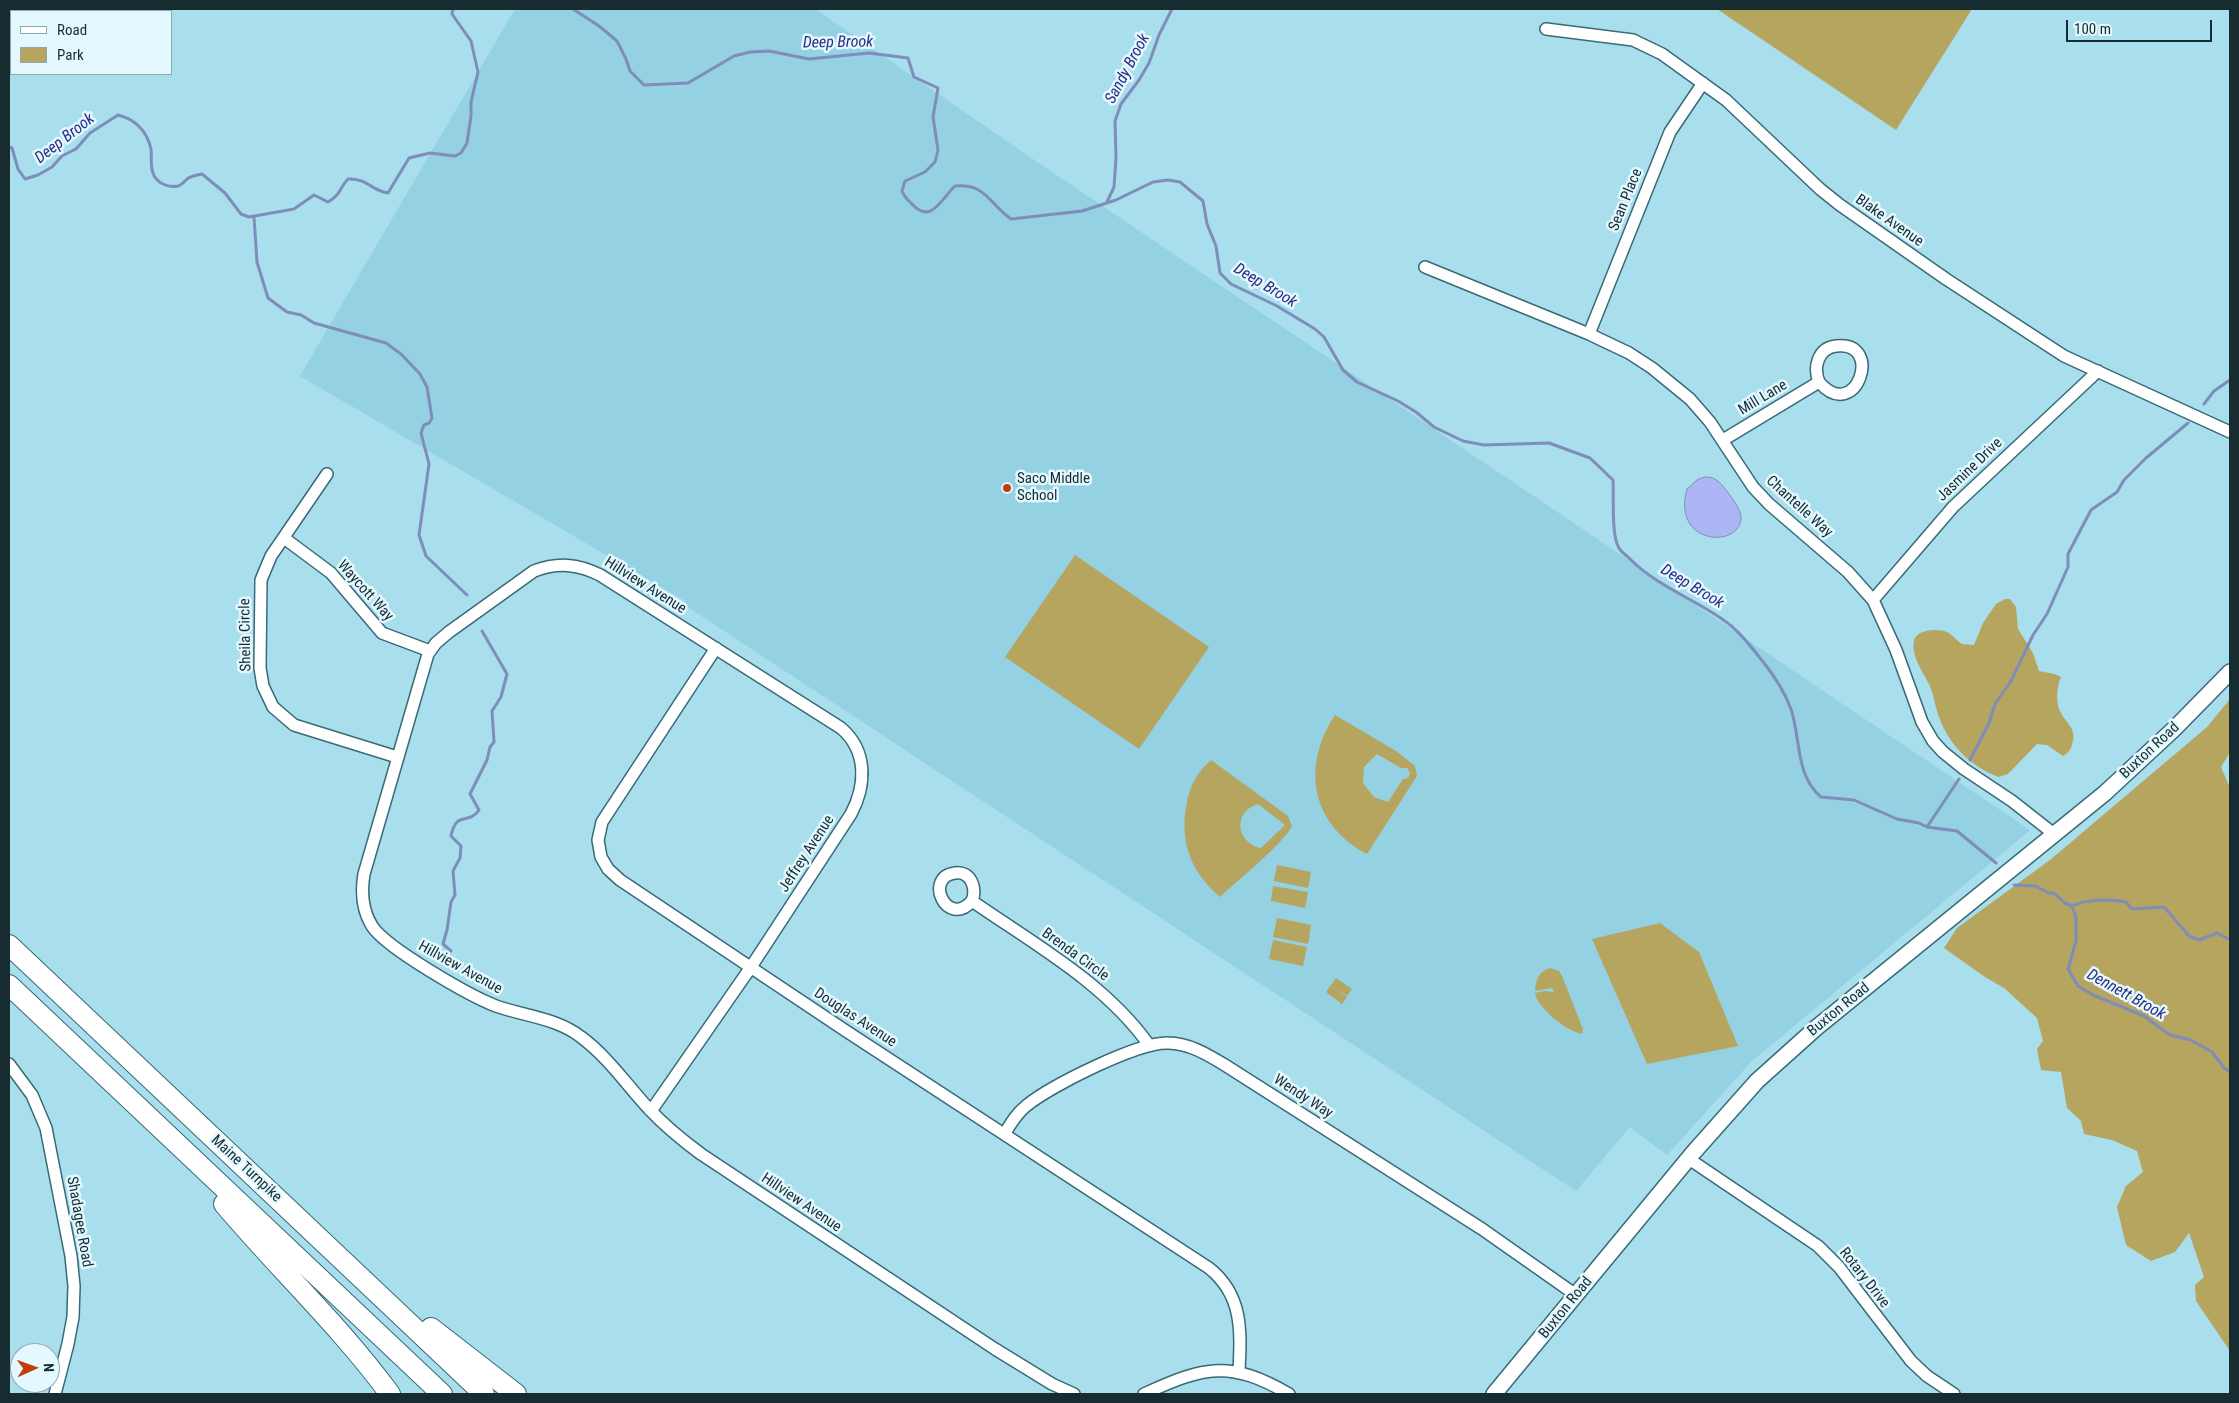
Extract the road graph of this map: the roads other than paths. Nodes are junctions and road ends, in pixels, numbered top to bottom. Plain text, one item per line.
1 (1546, 29) dead end
2 (1703, 83) junction
3 (1425, 267) dead end
4 (1589, 334) junction
5 (2098, 372) junction
6 (1819, 382) junction
7 (2230, 432) edge
8 (1723, 440) junction
9 (327, 474) dead end
10 (284, 538) junction
11 (1873, 600) junction
12 (716, 648) junction
13 (430, 651) junction
14 (2230, 672) edge
15 (397, 757) junction
16 (2054, 834) junction
17 (972, 900) dead end
18 (9, 945) edge
19 (751, 967) junction
20 (9, 985) edge
21 (1149, 1045) junction
22 (9, 1064) edge
23 (651, 1111) junction
24 (160, 1128) junction
25 (1005, 1133) junction
26 (1689, 1159) junction
27 (324, 1243) junction
28 (1576, 1295) junction
29 (1239, 1371) junction
30 (55, 1394) edge
31 (390, 1394) edge
32 (442, 1394) edge
33 (484, 1394) edge
34 (516, 1394) edge
35 (1074, 1394) edge
36 (1144, 1394) edge
37 (1290, 1394) edge
38 (1496, 1394) edge
39 (1954, 1394) edge

1 - 2 street, Blake Avenue
2 - 4 street, Sean Place
2 - 5 street, Blake Avenue
3 - 4 street, Chantelle Way
4 - 8 street, Chantelle Way
5 - 7 street, Blake Avenue
5 - 11 street, Jasmine Drive
6 - 6 street
6 - 8 street, Mill Lane
8 - 11 street, Chantelle Way
9 - 10 street, Sheila Circle
10 - 13 street, Waycott Way
10 - 15 street, Sheila Circle
11 - 16 street, Chantelle Way
12 - 13 street, Hillview Avenue
12 - 19 street, Jeffrey Avenue
12 - 19 street, Douglas Avenue
13 - 15 street, Hillview Avenue
14 - 16 main road, Buxton Road
15 - 23 street, Hillview Avenue
16 - 26 main road, Buxton Road
17 - 21 street, Brenda Circle
18 - 27 highway, Maine Turnpike
19 - 23 street, Jeffrey Avenue
19 - 25 street, Douglas Avenue
20 - 24 highway, Maine Turnpike
21 - 25 street, Wendy Way
21 - 28 street, Wendy Way
22 - 30 street, Shadagee Road
23 - 35 street, Hillview Avenue
24 - 31 highway
24 - 32 highway, Maine Turnpike
25 - 29 street, Douglas Avenue
26 - 28 main road, Buxton Road
26 - 39 street, Rotary Drive
27 - 33 highway, Maine Turnpike
27 - 34 highway
28 - 38 main road, Buxton Road
29 - 36 street
29 - 37 street

